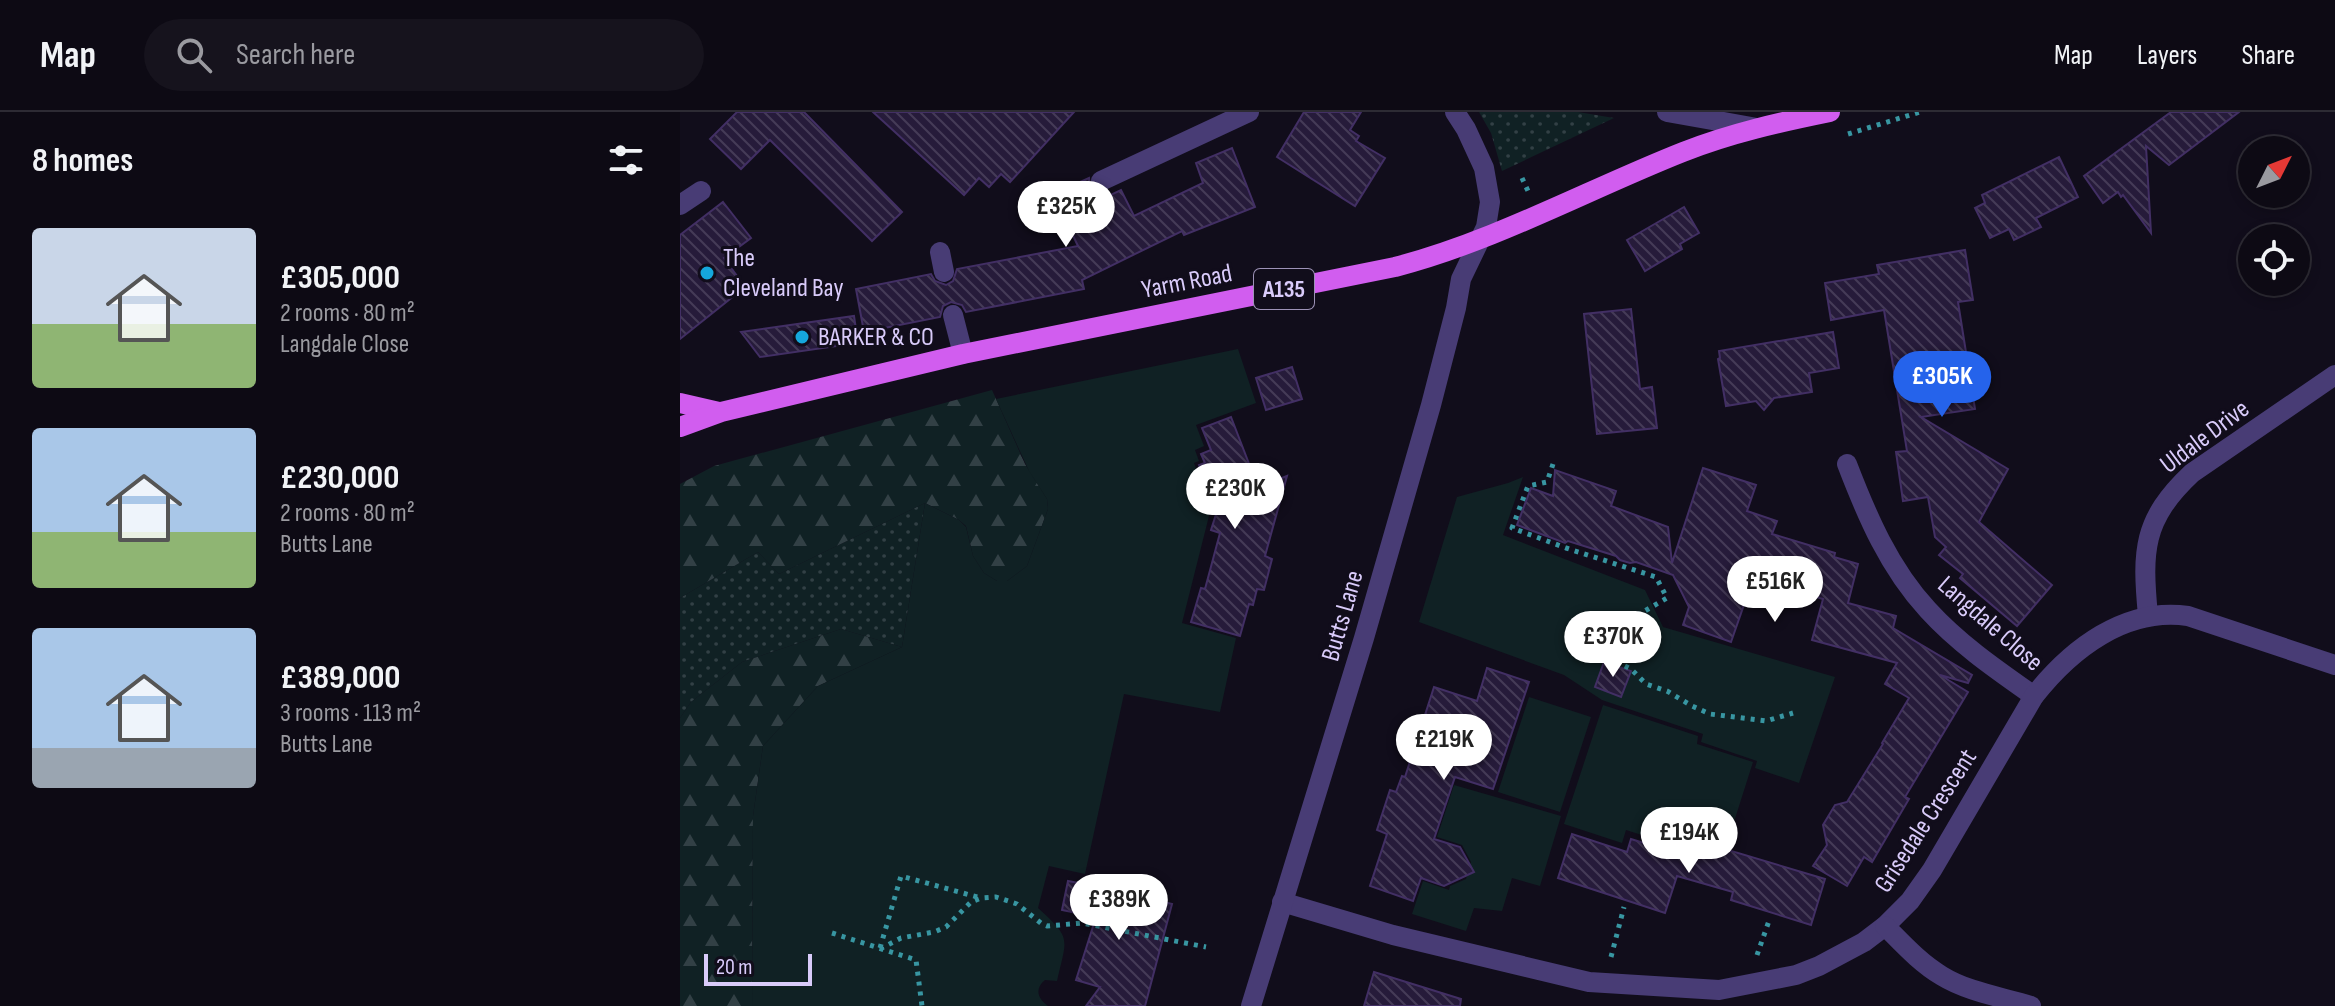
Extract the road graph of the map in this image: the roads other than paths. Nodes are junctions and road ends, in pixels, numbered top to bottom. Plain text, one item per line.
1 (1249, 112) edge
2 (1455, 112) edge
3 (1667, 112) edge
4 (1830, 112) edge
5 (1757, 128) junction
6 (1101, 181) dead end
7 (701, 191) dead end
8 (680, 205) edge
9 (1481, 240) junction
10 (953, 315) dead end
11 (963, 354) junction
12 (2335, 375) edge
13 (680, 403) edge
14 (721, 412) junction
15 (680, 427) edge
16 (1847, 464) dead end
17 (2148, 616) junction
18 (2335, 665) edge
19 (2034, 696) junction
20 (1282, 902) junction
21 (1885, 926) junction
22 (1720, 998) edge
23 (1251, 1006) edge
24 (2031, 1006) edge

1 - 6 street
2 - 9 street, Butts Lane
3 - 5 street
4 - 5 main road, Yarm Road / A135
5 - 9 main road, Yarm Road / A135
7 - 8 street
9 - 11 main road, Yarm Road / A135
9 - 20 street, Butts Lane
10 - 11 street
11 - 14 main road, Yarm Road / A135
12 - 17 street, Uldale Drive
13 - 14 main road
14 - 15 main road, Yarm Road / A135
16 - 19 street, Langdale Close
17 - 18 street, Grisedale Crescent
17 - 19 street, Grisedale Crescent
19 - 21 street, Grisedale Crescent
20 - 22 street, Grisedale Crescent
20 - 23 street, Butts Lane
21 - 22 street, Grisedale Crescent
21 - 24 street

